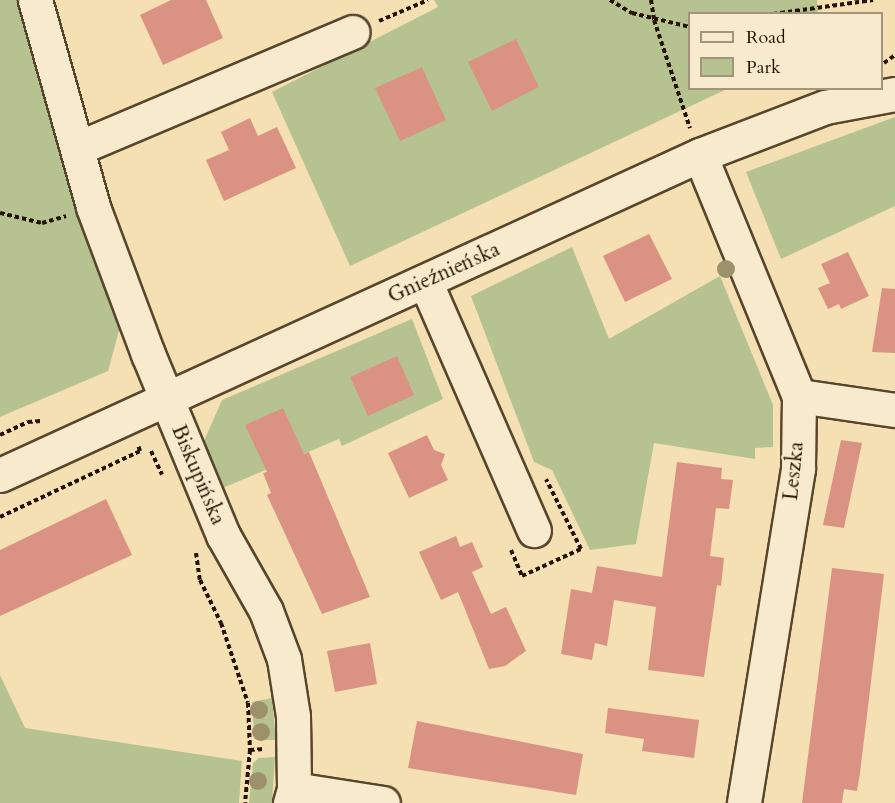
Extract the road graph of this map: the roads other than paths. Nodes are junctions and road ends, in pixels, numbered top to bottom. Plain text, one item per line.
1 (35, 0) edge
2 (352, 32) road end
3 (895, 94) edge
4 (78, 148) junction
5 (700, 155) junction
6 (424, 281) junction
7 (799, 396) junction
8 (167, 400) junction
9 (895, 410) edge
10 (0, 475) edge
11 (534, 530) dead end
12 (292, 796) edge
13 (383, 803) edge
14 (744, 803) edge

1 - 4 street, Biskupińska
2 - 4 street
3 - 5 street, Gnieźnieńska
4 - 8 street, Biskupińska
5 - 6 street, Gnieźnieńska
5 - 7 street, Leszka
6 - 8 street, Gnieźnieńska
6 - 11 street
7 - 9 street
7 - 14 street, Leszka
8 - 10 street, Gnieźnieńska
8 - 12 street, Biskupińska
12 - 13 street

